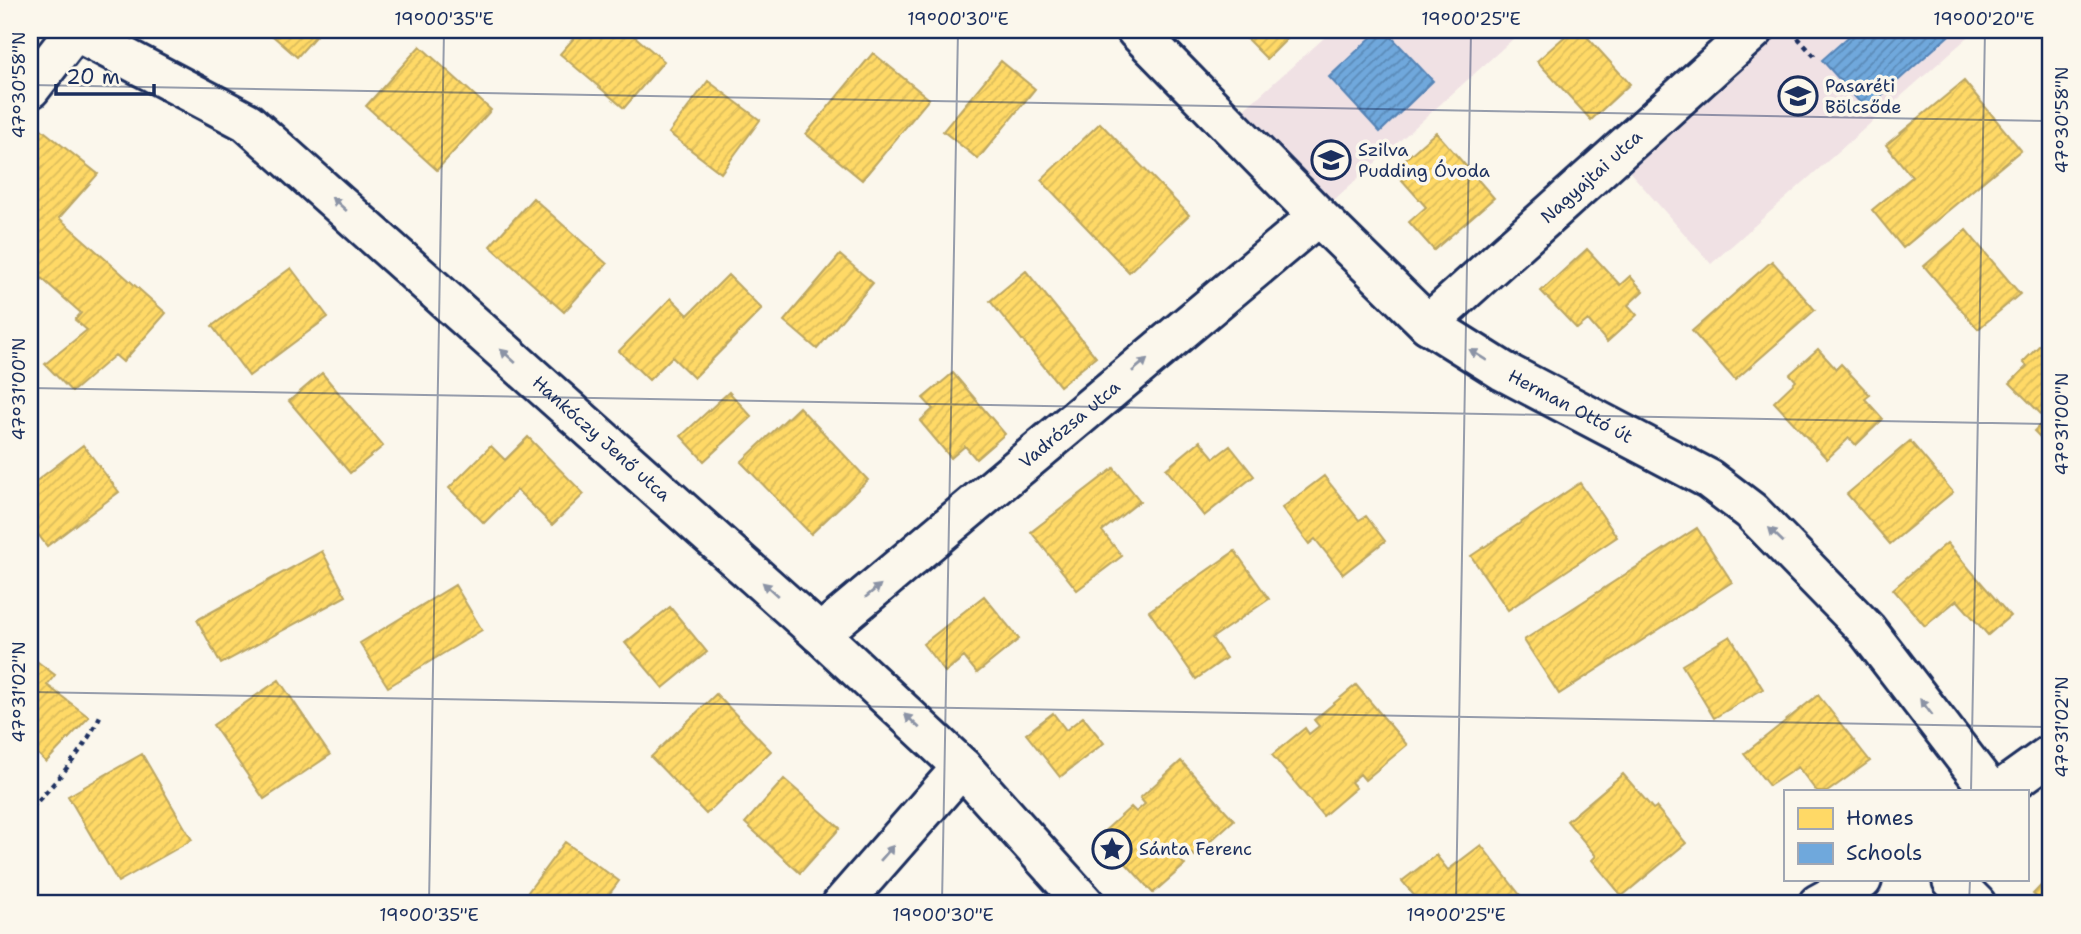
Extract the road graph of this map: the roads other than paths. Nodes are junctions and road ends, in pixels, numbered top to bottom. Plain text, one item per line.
1 (74, 30) edge
2 (1136, 30) edge
3 (1754, 30) edge
4 (30, 89) edge
5 (1318, 216) junction
6 (1428, 324) junction
7 (820, 634) junction
8 (2051, 754) edge
9 (962, 767) junction
10 (1989, 790) edge
11 (2001, 790) edge
12 (1860, 881) edge
13 (1953, 881) edge
14 (842, 904) edge
15 (1085, 904) edge
16 (1818, 904) edge
17 (1976, 904) edge

1 - 4 street
7 -> 1 street, Hankóczy Jenő utca
2 - 5 street, Herman Ottó út
3 - 6 street, Nagyajtai utca
5 - 6 street, Herman Ottó út
7 -> 5 street, Vadrózsa utca
10 -> 6 street, Herman Ottó út
9 -> 7 street, Hankóczy Jenő utca
8 - 11 street
14 -> 9 street
9 - 15 street, Hankóczy Jenő utca
12 - 16 street
13 - 17 street

